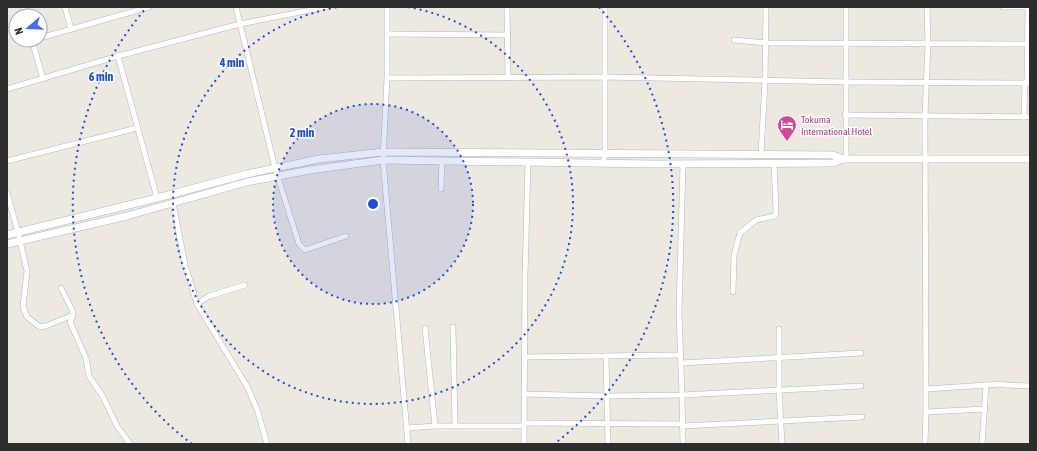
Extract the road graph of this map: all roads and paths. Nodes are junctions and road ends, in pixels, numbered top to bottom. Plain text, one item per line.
1 (65, 7) edge
2 (149, 7) edge
3 (236, 7) edge
4 (326, 7) edge
5 (387, 7) edge
6 (508, 7) edge
7 (605, 7) edge
8 (766, 7) edge
9 (846, 7) edge
10 (927, 7) edge
11 (1003, 7) edge
12 (1029, 7) edge
13 (240, 24) junction
14 (71, 29) junction
15 (388, 34) junction
16 (48, 36) edge
17 (508, 36) junction
18 (734, 40) dead end
19 (766, 43) junction
20 (846, 43) junction
21 (928, 44) junction
22 (1029, 44) edge
23 (34, 48) edge
24 (118, 56) junction
25 (606, 77) junction
26 (387, 78) junction
27 (508, 78) junction
28 (43, 79) junction
29 (765, 80) junction
30 (846, 82) junction
31 (926, 83) junction
32 (1027, 83) edge
33 (7, 89) edge
34 (845, 115) junction
35 (925, 116) junction
36 (1027, 117) edge
37 (137, 128) junction
38 (384, 152) junction
39 (605, 154) junction
40 (761, 154) junction
41 (925, 159) junction
42 (1030, 159) edge
43 (383, 160) junction
44 (442, 160) junction
45 (844, 160) junction
46 (7, 161) edge
47 (528, 162) junction
48 (603, 163) junction
49 (774, 163) junction
50 (683, 165) junction
51 (275, 168) junction
52 (277, 176) junction
53 (441, 189) dead end
54 (7, 192) edge
55 (157, 198) junction
56 (173, 203) junction
57 (18, 232) junction
58 (7, 235) edge
59 (346, 236) dead end
60 (20, 240) junction
61 (7, 244) edge
62 (245, 285) dead end
63 (60, 288) dead end
64 (733, 292) dead end
65 (197, 304) junction
66 (73, 315) junction
67 (453, 327) dead end
68 (425, 328) dead end
69 (779, 329) dead end
70 (861, 353) dead end
71 (681, 355) junction
72 (606, 356) junction
73 (524, 357) junction
74 (780, 358) junction
75 (681, 363) junction
76 (986, 385) junction
77 (861, 386) dead end
78 (1030, 386) edge
79 (779, 389) junction
80 (926, 389) junction
81 (524, 394) junction
82 (682, 395) junction
83 (606, 396) junction
84 (985, 409) junction
85 (926, 412) junction
86 (862, 417) dead end
87 (780, 421) junction
88 (524, 424) junction
89 (608, 424) junction
90 (435, 426) junction
91 (455, 426) junction
92 (682, 426) junction
93 (407, 428) junction
94 (265, 443) edge
95 (130, 444) edge
96 (408, 444) edge
97 (524, 444) edge
98 (608, 444) edge
99 (683, 444) edge
100 (782, 444) edge
101 (925, 444) edge
102 (982, 444) edge

1 - 14 street
2 - 14 street
3 - 13 street
4 - 13 street
5 - 15 street
6 - 17 street
7 - 25 street
8 - 19 street
9 - 20 street
10 - 21 street
11 - 12 street
12 - 22 street
13 - 24 street
13 - 51 street
14 - 16 street
15 - 17 street
15 - 26 street
17 - 27 street
18 - 19 street
19 - 20 street
19 - 29 street
20 - 21 street
20 - 30 street
21 - 22 street
21 - 31 street
22 - 32 street
23 - 28 street
24 - 28 street
24 - 37 street
25 - 27 street
25 - 29 street
25 - 39 street
26 - 27 street
26 - 38 street
28 - 33 street
29 - 30 street
29 - 40 street
30 - 31 street
30 - 34 street
31 - 32 street
31 - 35 street
32 - 36 street
34 - 35 street
34 - 45 street
35 - 36 street
35 - 41 street
37 - 46 street
37 - 55 street
38 - 39 main road
38 - 43 street
38 - 51 main road
39 - 40 main road
39 - 48 street
40 - 45 main road
41 - 42 main road
41 - 45 main road
41 - 80 street
43 - 44 main road
43 - 52 main road
43 - 93 street
44 - 47 main road
44 - 53 street
45 - 49 main road
47 - 48 main road
47 - 73 street
48 - 50 main road
49 - 50 main road
49 - 64 street
50 - 71 street
51 - 52 street
51 - 55 main road
52 - 56 main road
52 - 59 street
54 - 57 street
55 - 57 main road
56 - 60 main road
56 - 65 street
57 - 58 main road
57 - 60 street
60 - 61 main road
60 - 66 street
62 - 65 street
63 - 66 street
65 - 94 street
66 - 95 street
67 - 91 street
68 - 90 street
69 - 74 street
70 - 74 street
71 - 72 street
71 - 75 street
72 - 73 street
72 - 83 street
73 - 81 street
74 - 75 street
74 - 79 street
75 - 82 street
76 - 78 street
76 - 80 street
76 - 84 street
77 - 79 street
79 - 82 street
79 - 87 street
80 - 85 street
81 - 83 street
81 - 88 street
82 - 83 street
82 - 92 street
83 - 89 street
84 - 85 street
84 - 102 street
85 - 101 street
86 - 87 street
87 - 92 street
87 - 100 street
88 - 89 street
88 - 91 street
88 - 97 street
89 - 92 street
89 - 98 street
90 - 91 street
90 - 93 street
92 - 99 street
93 - 96 street

